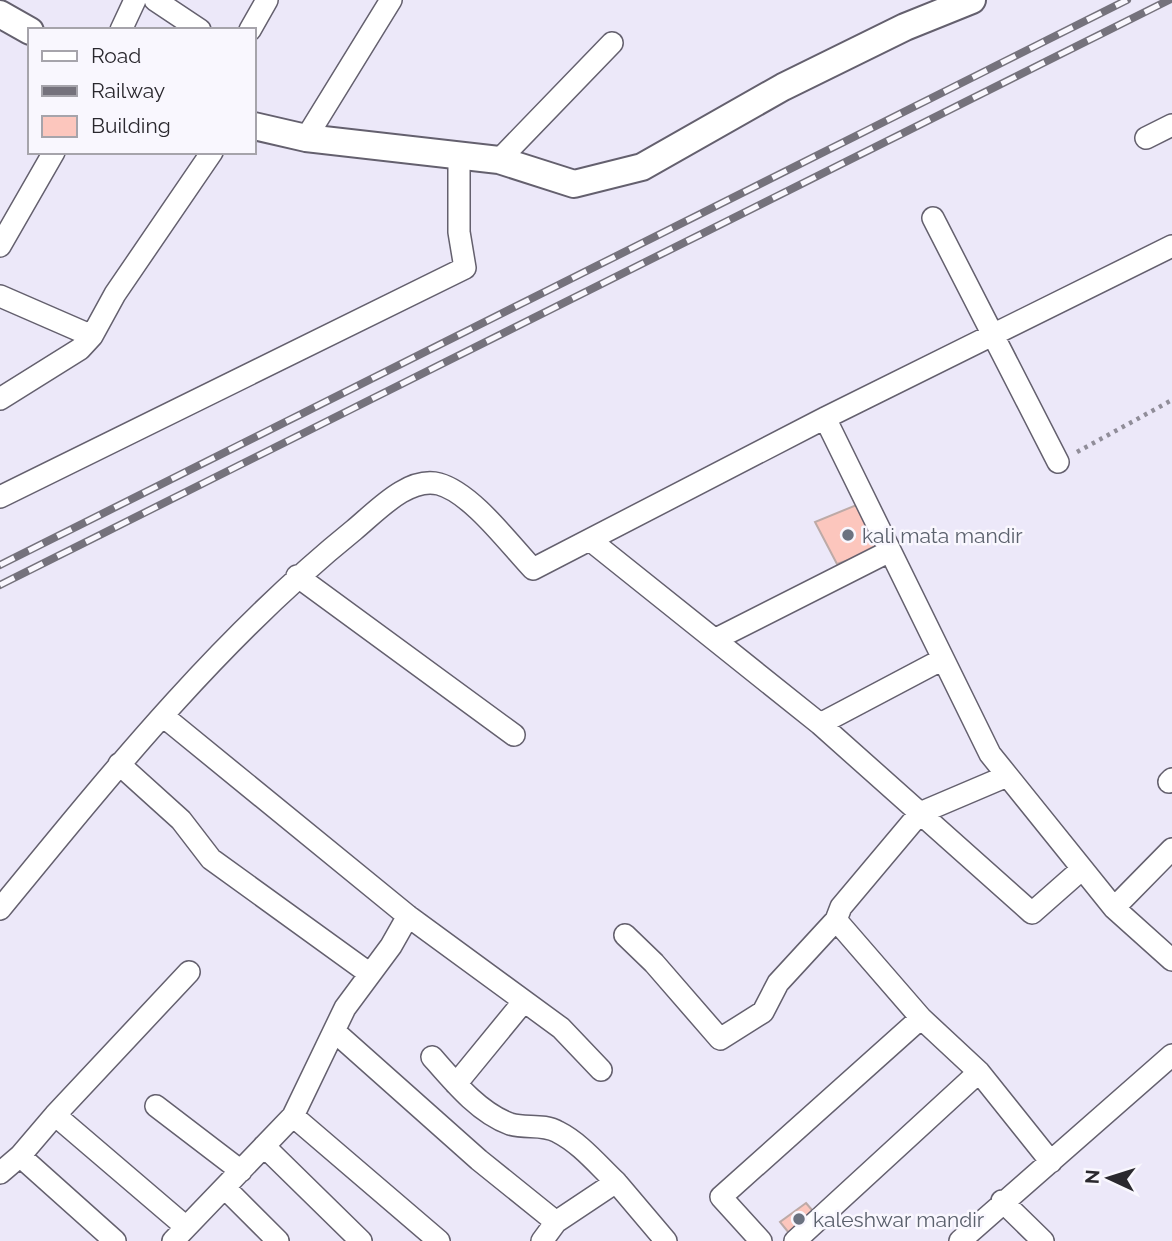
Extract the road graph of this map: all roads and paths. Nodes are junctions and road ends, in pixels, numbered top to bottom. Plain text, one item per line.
1 (135, 0) edge
2 (155, 0) edge
3 (267, 0) edge
4 (391, 0) edge
5 (972, 0) edge
6 (0, 15) edge
7 (122, 28) edge
8 (197, 28) edge
9 (251, 28) edge
10 (28, 30) edge
11 (612, 43) dead end
12 (1172, 125) edge
13 (256, 126) edge
14 (306, 138) junction
15 (1146, 138) dead end
16 (53, 154) edge
17 (211, 154) edge
18 (459, 155) junction
19 (499, 160) junction
20 (933, 218) dead end
21 (0, 246) edge
22 (1172, 246) edge
23 (0, 296) edge
24 (992, 335) junction
25 (92, 336) junction
26 (0, 399) edge
27 (1172, 400) edge
28 (825, 418) junction
29 (1058, 462) joint
30 (0, 497) edge
31 (590, 540) junction
32 (890, 551) junction
33 (297, 576) junction
34 (716, 639) junction
35 (943, 659) junction
36 (163, 716) junction
37 (820, 724) junction
38 (514, 734) dead end
39 (119, 764) junction
40 (1007, 776) junction
41 (920, 813) junction
42 (1172, 849) edge
43 (1082, 869) junction
44 (1114, 908) junction
45 (0, 909) edge
46 (408, 916) junction
47 (836, 920) junction
48 (625, 935) dead end
49 (1172, 960) edge
50 (189, 972) dead end
51 (370, 974) junction
52 (524, 1001) junction
53 (921, 1018) junction
54 (334, 1031) junction
55 (1172, 1055) edge
56 (432, 1057) dead end
57 (601, 1070) dead end
58 (979, 1072) junction
59 (456, 1084) junction
60 (156, 1106) dead end
61 (55, 1115) junction
62 (293, 1116) junction
63 (264, 1146) junction
64 (20, 1156) junction
65 (1051, 1162) junction
66 (241, 1171) junction
67 (0, 1173) edge
68 (616, 1182) junction
69 (225, 1188) junction
70 (1002, 1201) junction
71 (556, 1222) junction
72 (179, 1234) edge
73 (276, 1240) edge
74 (115, 1241) edge
75 (360, 1241) edge
76 (439, 1241) edge
77 (542, 1241) edge
78 (666, 1241) edge
79 (761, 1241) edge
80 (795, 1241) edge
81 (960, 1241) edge
82 (1043, 1241) edge

1 - 7 street
2 - 8 street
3 - 9 street
4 - 14 street
5 - 19 street
6 - 10 street
11 - 19 street
12 - 15 street
13 - 14 street
14 - 18 street
16 - 21 street
17 - 25 street
18 - 19 street
18 - 30 street
20 - 24 street
22 - 24 street
23 - 25 street
24 - 28 street
24 - 29 street
25 - 26 street
27 - 29 path
28 - 31 street
28 - 32 street
31 - 33 street
31 - 34 street
32 - 34 street
32 - 35 street
33 - 36 street
33 - 38 street
34 - 37 street
35 - 37 street
35 - 40 street
36 - 39 street
36 - 46 street
37 - 41 street
39 - 45 street
39 - 51 street
40 - 41 street
40 - 43 street
41 - 43 street
41 - 47 street
42 - 44 street
43 - 44 street
44 - 49 street
46 - 51 street
46 - 52 street
47 - 48 street
47 - 53 street
50 - 61 street
51 - 54 street
52 - 57 street
52 - 59 street
53 - 58 street
53 - 79 street
54 - 62 street
54 - 71 street
55 - 65 street
56 - 59 street
58 - 65 street
58 - 80 street
59 - 68 street
60 - 66 street
61 - 64 street
61 - 72 street
62 - 63 street
62 - 76 street
63 - 66 street
63 - 75 street
64 - 67 street
64 - 74 street
65 - 70 street
66 - 69 street
68 - 71 street
68 - 78 street
69 - 72 street
69 - 73 street
70 - 81 street
70 - 82 street
71 - 77 street

